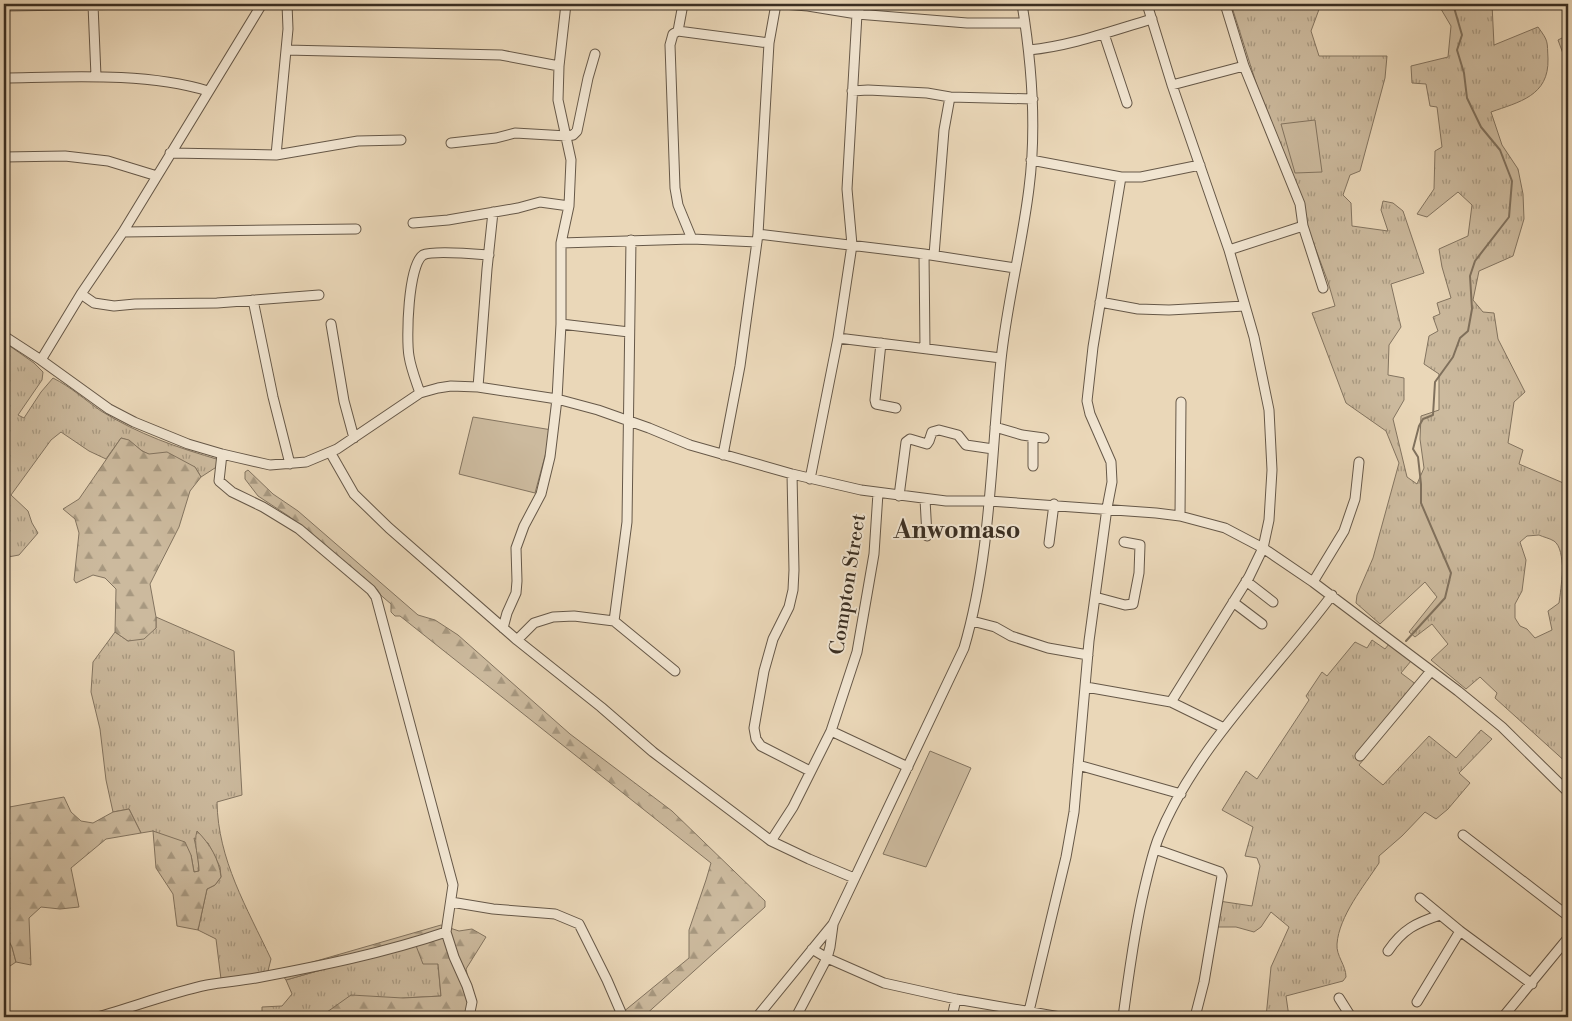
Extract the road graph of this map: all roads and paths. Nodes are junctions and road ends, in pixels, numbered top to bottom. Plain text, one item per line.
1 (142, 4) edge
2 (262, 4) edge
3 (287, 4) edge
4 (566, 4) edge
5 (683, 4) edge
6 (776, 4) edge
7 (783, 4) edge
8 (861, 4) edge
9 (1022, 4) edge
10 (1147, 4) edge
11 (1225, 4) edge
12 (93, 5) edge
13 (4, 6) edge
14 (857, 14) junction
15 (1152, 20) junction
16 (1025, 23) junction
17 (678, 31) junction
18 (1104, 34) junction
19 (769, 43) junction
20 (286, 50) junction
21 (1028, 50) junction
22 (594, 54) dead end
23 (559, 66) junction
24 (1244, 66) junction
25 (96, 76) junction
26 (4, 78) edge
27 (1172, 85) junction
28 (208, 91) junction
29 (852, 91) junction
30 (950, 97) junction
31 (1033, 99) junction
32 (1127, 103) dead end
33 (568, 136) junction
34 (401, 140) dead end
35 (450, 143) dead end
36 (170, 153) junction
37 (276, 155) junction
38 (4, 157) edge
39 (1031, 160) junction
40 (1200, 165) junction
41 (157, 176) junction
42 (1120, 177) junction
43 (569, 206) junction
44 (493, 212) junction
45 (413, 223) dead end
46 (1303, 226) junction
47 (356, 229) dead end
48 (123, 232) junction
49 (757, 238) junction
50 (692, 239) junction
51 (631, 240) junction
52 (561, 243) junction
53 (852, 245) junction
54 (1229, 250) junction
55 (924, 254) junction
56 (489, 255) junction
57 (934, 255) junction
58 (1015, 268) junction
59 (1323, 288) dead end
60 (81, 294) junction
61 (318, 295) dead end
62 (253, 300) junction
63 (1100, 302) junction
64 (1245, 306) junction
65 (331, 324) dead end
66 (561, 324) junction
67 (629, 332) junction
68 (4, 336) edge
69 (838, 338) junction
70 (881, 343) junction
71 (925, 348) junction
72 (1001, 358) junction
73 (41, 360) junction
74 (478, 387) junction
75 (420, 393) junction
76 (557, 399) junction
77 (1181, 402) dead end
78 (896, 408) dead end
79 (627, 419) junction
80 (995, 427) junction
81 (1033, 437) junction
82 (354, 438) junction
83 (1044, 438) dead end
84 (993, 449) junction
85 (330, 452) junction
86 (222, 454) junction
87 (723, 455) junction
88 (1359, 462) dead end
89 (290, 464) junction
90 (1033, 466) dead end
91 (792, 474) junction
92 (810, 479) junction
93 (878, 493) junction
94 (898, 496) junction
95 (925, 499) junction
96 (989, 501) junction
97 (1054, 504) junction
98 (1107, 508) junction
99 (1180, 516) junction
100 (926, 536) dead end
101 (1124, 542) dead end
102 (1049, 543) dead end
103 (1263, 548) junction
104 (1246, 581) junction
105 (1314, 582) junction
106 (1332, 595) junction
107 (1095, 597) junction
108 (1233, 602) junction
109 (1273, 602) dead end
110 (614, 621) junction
111 (972, 621) junction
112 (1262, 624) dead end
113 (503, 628) junction
114 (517, 640) junction
115 (1088, 655) junction
116 (675, 670) dead end
117 (1431, 671) junction
118 (1086, 687) junction
119 (1171, 702) junction
120 (1224, 728) junction
121 (831, 731) junction
122 (1360, 756) dead end
123 (1078, 766) junction
124 (908, 767) junction
125 (810, 771) junction
126 (1568, 792) edge
127 (1181, 794) junction
128 (1463, 835) dead end
129 (771, 841) junction
130 (1155, 849) junction
131 (854, 878) junction
132 (1420, 898) dead end
133 (451, 902) junction
134 (1440, 915) junction
135 (1568, 916) edge
136 (833, 924) junction
137 (1460, 931) junction
138 (446, 932) junction
139 (1568, 938) edge
140 (812, 949) junction
141 (1388, 951) dead end
142 (827, 958) junction
143 (1532, 984) junction
144 (1339, 998) dead end
145 (956, 999) junction
146 (1417, 1002) dead end
147 (1029, 1011) junction
148 (97, 1017) edge
149 (469, 1017) edge
150 (623, 1017) edge
151 (757, 1017) edge
152 (796, 1017) edge
153 (952, 1017) edge
154 (1060, 1017) edge
155 (1123, 1017) edge
156 (1195, 1017) edge
157 (1351, 1017) edge
158 (1504, 1017) edge

1 - 12 street
2 - 28 street
3 - 20 street
4 - 23 street
5 - 17 street
6 - 19 street
7 - 14 street
8 - 14 street
9 - 16 street
10 - 15 street
11 - 24 street
12 - 13 street
12 - 25 street
14 - 16 street
14 - 29 street
15 - 18 street
15 - 27 street
16 - 21 street
17 - 19 street
17 - 50 street
18 - 21 street
18 - 32 street
19 - 49 street
20 - 23 street
20 - 37 street
21 - 31 street
22 - 33 street
23 - 33 street
24 - 27 street
24 - 46 street
25 - 26 street
25 - 28 street
27 - 40 street
28 - 36 street
29 - 30 street
29 - 53 street
30 - 31 street
30 - 57 street
31 - 39 street
33 - 35 street
33 - 43 street
34 - 37 street
36 - 37 street
36 - 41 street
38 - 41 street
39 - 42 street
39 - 58 street
40 - 42 street
40 - 54 street
41 - 48 street
42 - 63 street
43 - 44 street
43 - 52 street
44 - 45 street
44 - 56 street
46 - 54 street
46 - 59 street
47 - 48 street
48 - 60 street
49 - 50 street
49 - 53 street
49 - 87 street
50 - 51 street
51 - 52 street
51 - 67 street
52 - 66 street
53 - 55 street
53 - 69 street
54 - 64 street
55 - 57 street
55 - 71 street
56 - 74 street
56 - 75 street
57 - 58 street
58 - 72 street
60 - 62 street
60 - 73 street
61 - 62 street
62 - 89 street
63 - 64 street
63 - 98 street
64 - 103 street
65 - 82 street
66 - 67 street
66 - 76 street
67 - 79 street
68 - 73 street
69 - 70 street
69 - 92 street
70 - 71 street
70 - 78 street
71 - 72 street
72 - 80 street
73 - 86 street
74 - 75 street
74 - 76 street
75 - 82 street
76 - 79 street
76 - 113 street
77 - 99 street
79 - 87 street
79 - 110 street
80 - 81 street
80 - 84 street
81 - 83 street
81 - 90 street
82 - 85 street
84 - 94 street
84 - 96 street
85 - 89 street
85 - 113 street
86 - 89 street
86 - 133 street
87 - 91 street
88 - 105 street
91 - 92 street
91 - 125 street
92 - 93 street
93 - 94 street
93 - 121 street, Compton Street
94 - 95 street
95 - 96 street
95 - 100 street
96 - 97 street
96 - 111 street
97 - 98 street
97 - 102 street
98 - 99 street
98 - 107 street
99 - 103 street
101 - 107 street
103 - 104 street
103 - 105 street
104 - 108 street
104 - 109 street
105 - 106 street
106 - 117 street
106 - 120 street
107 - 115 street
108 - 112 street
108 - 119 street
110 - 114 street
110 - 116 street
111 - 115 street
111 - 124 street
113 - 114 street
114 - 129 street
115 - 118 street
117 - 122 street
117 - 126 street
118 - 119 street
118 - 123 street
119 - 120 street
120 - 127 street
121 - 124 street
121 - 125 street, Compton Street
123 - 127 street
123 - 147 street
124 - 131 street
125 - 129 street, Compton Street
127 - 130 street
128 - 135 street
129 - 131 street
130 - 155 street
130 - 156 street
131 - 136 street
132 - 134 street
133 - 138 street
133 - 150 street
134 - 137 street
134 - 141 street
136 - 140 street
136 - 142 street
137 - 143 street
137 - 146 street
138 - 148 street
138 - 149 street
139 - 143 street
140 - 142 street
140 - 151 street
142 - 145 street
142 - 152 street
143 - 158 street
144 - 157 street
145 - 147 street
145 - 153 street
147 - 154 street

